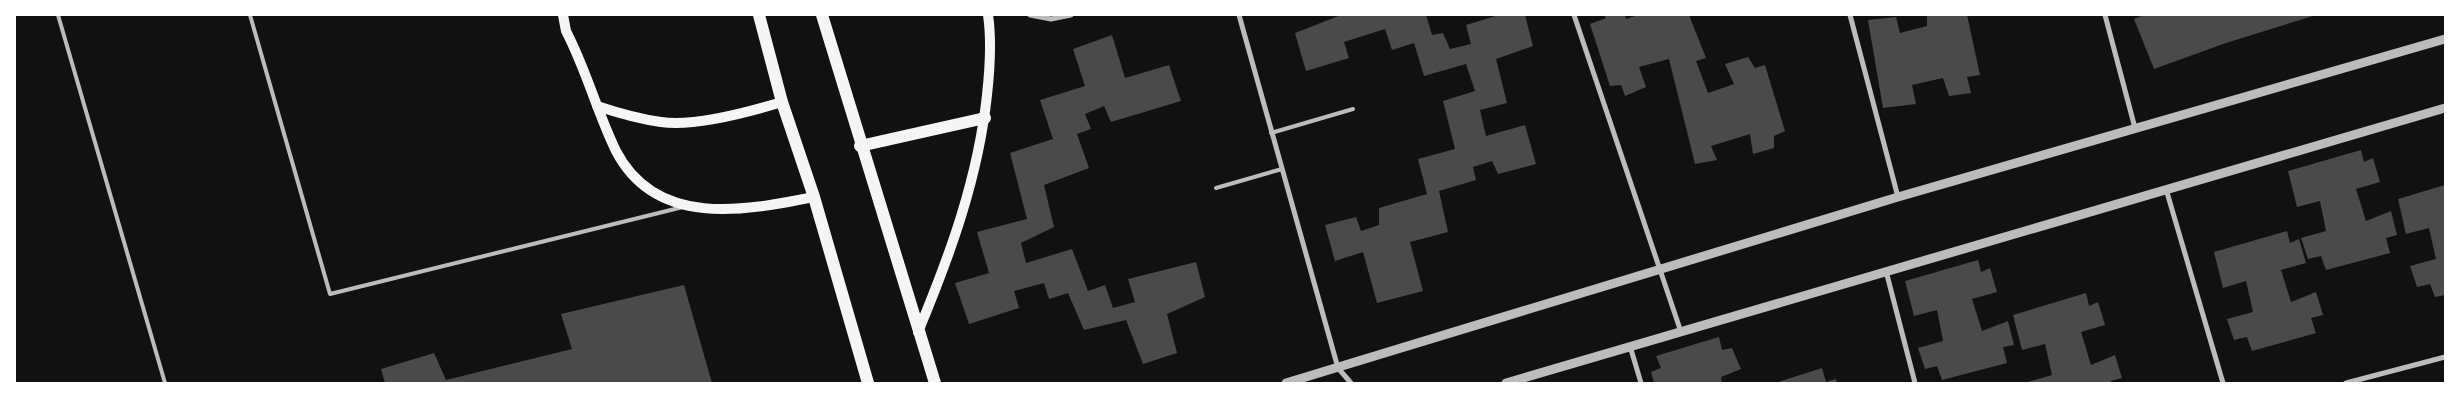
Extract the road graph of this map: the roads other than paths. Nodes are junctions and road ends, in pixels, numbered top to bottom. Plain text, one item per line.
1 (58, 15) edge
2 (250, 15) edge
3 (563, 15) edge
4 (758, 15) edge
5 (822, 15) edge
6 (988, 15) edge
7 (1030, 15) edge
8 (1070, 15) edge
9 (1239, 15) edge
10 (1574, 15) edge
11 (1850, 15) edge
12 (2105, 15) edge
13 (2445, 39) edge
14 (782, 102) junction
15 (597, 106) junction
16 (2445, 108) edge
17 (1353, 109) dead end
18 (985, 118) junction
19 (2134, 128) junction
20 (1271, 133) junction
21 (860, 146) junction
22 (1282, 170) junction
23 (1216, 188) dead end
24 (2166, 189) junction
25 (814, 197) junction
26 (1898, 197) junction
27 (685, 207) junction
28 (1660, 269) junction
29 (1886, 271) junction
30 (918, 332) junction
31 (1681, 332) junction
32 (1630, 346) junction
33 (2445, 357) edge
34 (1338, 368) junction
35 (1306, 380) edge
36 (165, 383) edge
37 (868, 383) edge
38 (935, 383) edge
39 (1286, 383) edge
40 (1351, 383) edge
41 (1506, 383) edge
42 (1641, 383) edge
43 (1914, 383) edge
44 (2223, 383) edge
45 (2346, 383) edge

1 - 36 lane
2 - 27 lane
3 - 15 main road
4 - 14 main road
5 - 21 main road
6 - 18 main road
7 - 8 street
9 - 20 street
10 - 28 street
11 - 26 street
12 - 19 street
13 - 19 street
14 - 15 main road
14 - 25 main road
15 - 27 main road
16 - 24 street
17 - 20 lane
18 - 21 main road
18 - 30 main road
19 - 26 street
20 - 22 street
21 - 30 main road
22 - 23 lane
22 - 34 street
24 - 29 street
24 - 44 street
25 - 27 main road
25 - 37 main road
26 - 28 street
28 - 31 street
28 - 34 street
29 - 31 street
29 - 43 street
30 - 38 main road
31 - 32 street
32 - 41 street
32 - 42 street
33 - 45 street
34 - 35 street
34 - 40 street
35 - 39 street

